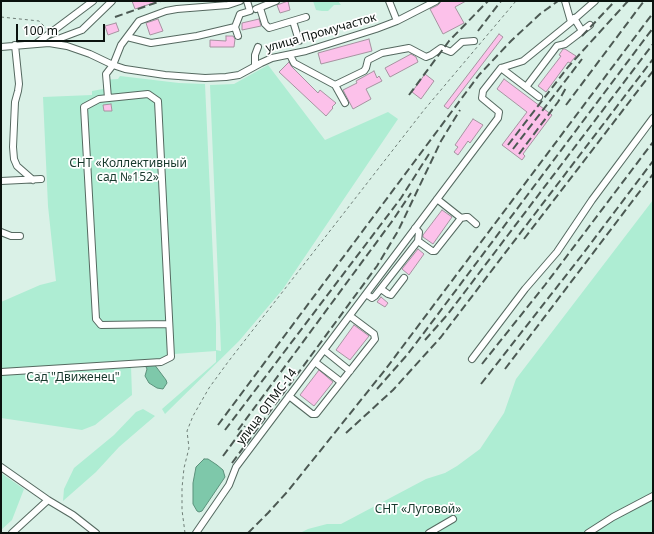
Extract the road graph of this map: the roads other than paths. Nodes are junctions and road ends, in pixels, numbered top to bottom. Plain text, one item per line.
1 (94, 1) edge
2 (112, 1) edge
3 (240, 1) edge
4 (247, 1) edge
5 (276, 1) edge
6 (389, 1) edge
7 (436, 1) edge
8 (565, 1) edge
9 (595, 1) edge
10 (260, 8) junction
11 (250, 11) junction
12 (306, 17) dead end
13 (572, 20) junction
14 (293, 21) junction
15 (397, 21) junction
16 (590, 25) dead end
17 (235, 27) junction
18 (582, 31) junction
19 (238, 36) dead end
20 (127, 37) junction
21 (551, 38) junction
22 (299, 41) dead end
23 (474, 41) dead end
24 (37, 43) junction
25 (49, 43) junction
26 (15, 45) junction
27 (557, 46) junction
28 (1, 47) edge
29 (258, 47) dead end
30 (290, 55) junction
31 (113, 65) junction
32 (255, 66) junction
33 (501, 68) junction
34 (335, 85) junction
35 (526, 87) junction
36 (539, 97) dead end
37 (108, 98) junction
38 (345, 103) dead end
39 (653, 118) edge
40 (42, 179) dead end
41 (33, 180) junction
42 (1, 181) edge
43 (437, 199) junction
44 (462, 218) junction
45 (476, 224) dead end
46 (415, 228) junction
47 (1, 232) edge
48 (20, 236) dead end
49 (418, 241) junction
50 (404, 278) dead end
51 (381, 289) junction
52 (364, 296) junction
53 (350, 316) junction
54 (169, 324) junction
55 (324, 350) junction
56 (472, 359) dead end
57 (315, 362) junction
58 (350, 371) junction
59 (1, 372) edge
60 (341, 382) junction
61 (289, 396) junction
62 (1, 467) edge
63 (653, 496) edge
64 (48, 500) junction
65 (453, 519) dead end
66 (12, 533) edge
67 (96, 533) edge
68 (196, 533) edge
69 (429, 533) edge
70 (588, 533) edge

1 - 24 street
2 - 25 street
3 - 20 street
4 - 11 street
5 - 10 street
6 - 15 street
7 - 15 street, улица Промучасток
8 - 13 street
9 - 13 street
10 - 11 street
10 - 14 street
11 - 17 street
12 - 14 street
13 - 18 street
13 - 21 street
14 - 22 street
15 - 30 street, улица Промучасток
16 - 18 street
17 - 19 street
17 - 20 street
18 - 27 street
20 - 31 street
21 - 27 street
21 - 33 street
23 - 34 street
24 - 25 street, улица Промучасток
24 - 26 street, улица Промучасток
25 - 31 street, улица Промучасток
26 - 28 street, улица Промучасток
26 - 41 street
27 - 35 street
29 - 32 street
30 - 32 street, улица Промучасток
30 - 34 street
31 - 32 street, улица Промучасток
31 - 37 street
33 - 35 street
33 - 43 street, улица ОПМС-14
34 - 38 street
35 - 36 street
37 - 54 street
37 - 54 street
39 - 56 street
40 - 41 street
41 - 42 street
43 - 44 street
43 - 46 street, улица ОПМС-14
44 - 45 street
44 - 49 street
46 - 49 street
46 - 52 street, улица ОПМС-14
47 - 48 street
49 - 51 street
50 - 51 street
51 - 52 street
52 - 53 street, улица ОПМС-14
53 - 55 street, улица ОПМС-14
53 - 58 street
54 - 59 street
55 - 57 street, улица ОПМС-14
55 - 58 street
57 - 60 street
57 - 61 street, улица ОПМС-14
58 - 60 street
60 - 61 street
61 - 68 street, улица ОПМС-14
62 - 64 street
63 - 70 street
64 - 66 street
64 - 67 street
65 - 69 street

